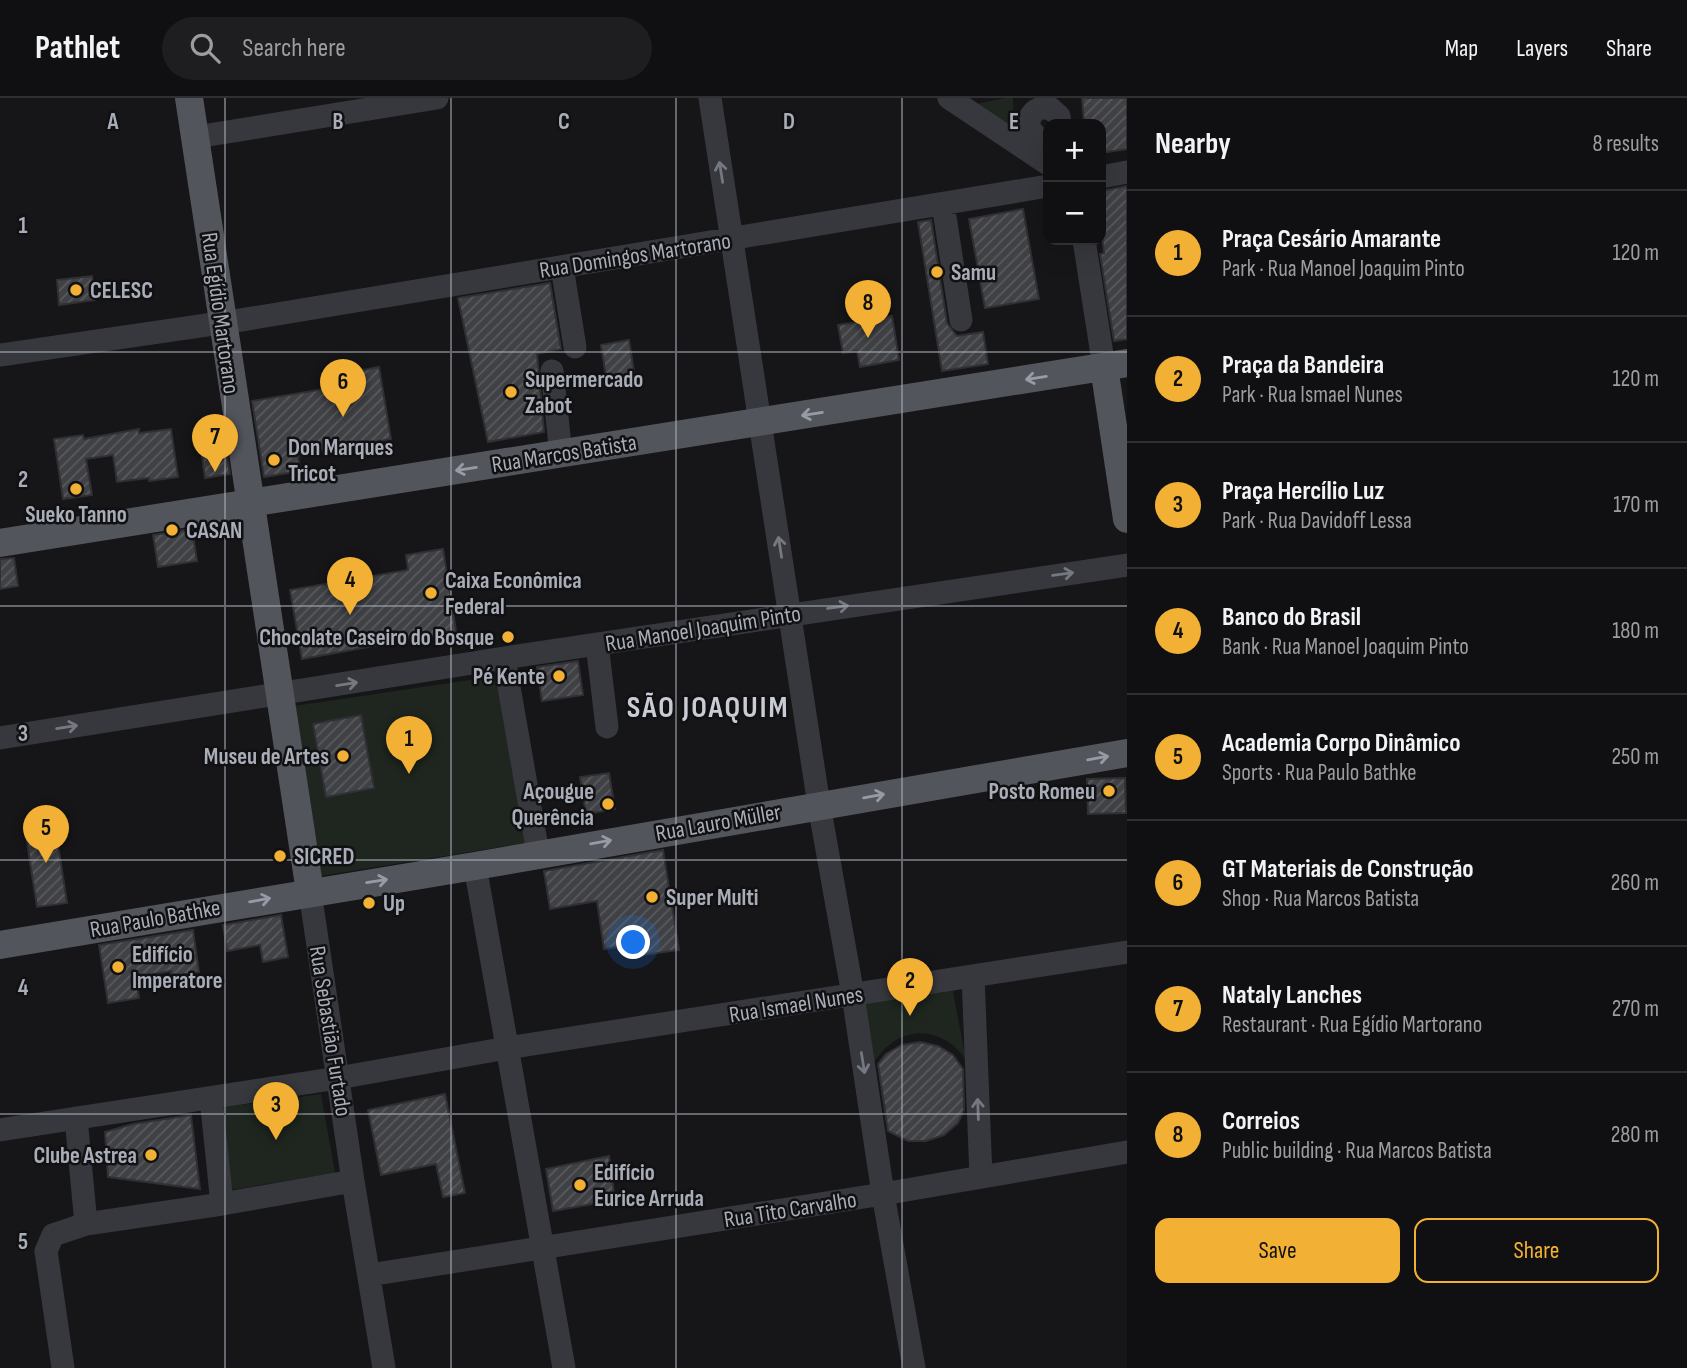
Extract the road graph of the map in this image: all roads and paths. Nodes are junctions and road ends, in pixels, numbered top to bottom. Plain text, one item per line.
1 (189, 98) edge
2 (437, 98) edge
3 (710, 98) edge
4 (953, 98) edge
5 (1033, 105) edge
6 (1059, 113) edge
7 (196, 137) junction
8 (1043, 149) edge
9 (1127, 172) edge
10 (1106, 176) edge
11 (1043, 187) edge
12 (943, 204) junction
13 (732, 239) junction
14 (1085, 245) edge
15 (562, 267) junction
16 (961, 320) dead end
17 (222, 323) junction
18 (575, 347) dead end
19 (0, 355) edge
20 (1115, 365) edge
21 (552, 371) dead end
22 (761, 422) junction
23 (561, 454) junction
24 (250, 503) junction
25 (1127, 519) edge
26 (0, 543) edge
27 (1127, 565) edge
28 (790, 614) junction
29 (597, 644) junction
30 (504, 658) junction
31 (279, 695) junction
32 (607, 727) dead end
33 (0, 738) edge
34 (1127, 753) edge
35 (819, 805) junction
36 (538, 853) junction
37 (475, 866) junction
38 (310, 892) junction
39 (0, 945) edge
40 (1127, 952) edge
41 (973, 976) junction
42 (853, 995) junction
43 (507, 1048) junction
44 (338, 1079) junction
45 (211, 1098) junction
46 (76, 1118) junction
47 (0, 1130) edge
48 (1127, 1152) edge
49 (981, 1177) junction
50 (353, 1181) junction
51 (883, 1194) junction
52 (222, 1204) junction
53 (86, 1224) junction
54 (542, 1247) junction
55 (369, 1275) junction
56 (63, 1368) edge
57 (384, 1368) edge
58 (564, 1368) edge
59 (914, 1368) edge

1 - 7 main road, Rua Egídio Martorano
2 - 7 street
13 -> 3 street
4 - 8 street
5 - 6 street
5 - 8 street
7 - 17 main road, Rua Egídio Martorano
9 - 10 street
11 - 12 street, Rua Domingos Martorano
12 - 13 street, Rua Domingos Martorano
12 - 16 street
13 - 15 street, Rua Domingos Martorano
13 - 22 street
14 - 20 street
15 - 17 street, Rua Domingos Martorano
15 - 18 street
17 - 19 street, Rua Domingos Martorano
17 - 24 main road, Rua Egídio Martorano
20 -> 22 main road, Rua Marcos Batista
20 - 25 main road
21 - 23 street
22 - 23 main road, Rua Marcos Batista
28 -> 22 street
23 -> 24 main road, Rua Marcos Batista
24 - 26 main road, Rua Marcos Batista
24 - 31 main road, Rua Egídio Martorano
28 -> 27 street, Rua Manoel Joaquim Pinto
28 - 29 street, Rua Manoel Joaquim Pinto
28 - 35 street
29 - 30 street, Rua Manoel Joaquim Pinto
29 - 32 street
31 -> 30 street, Rua Manoel Joaquim Pinto
30 - 36 street
33 -> 31 street, Rua Manoel Joaquim Pinto
31 - 38 main road, Rua Sebastião Furtado
35 -> 34 main road, Rua Lauro Müller
36 -> 35 main road, Rua Lauro Müller
35 - 42 street
36 - 37 main road, Rua Lauro Müller
38 -> 37 main road, Rua Lauro Müller
37 - 43 street
39 -> 38 main road, Rua Paulo Bathke
38 - 44 street, Rua Sebastião Furtado
40 - 41 street, Rua Ismael Nunes
41 - 42 street, Rua Ismael Nunes
49 -> 41 street
42 - 43 street, Rua Ismael Nunes
42 -> 51 street
43 - 44 street, Rua Ismael Nunes
43 - 54 street
44 - 45 street, Rua Ismael Nunes
44 - 50 street, Rua Sebastião Furtado
45 - 46 street, Rua Ismael Nunes
45 - 52 street
46 - 47 street, Rua Ismael Nunes
46 - 53 street
48 - 49 street, Rua Tito Carvalho
49 - 51 street, Rua Tito Carvalho
50 - 52 street
50 - 55 street, Rua Sebastião Furtado
51 - 54 street, Rua Tito Carvalho
51 - 59 street
52 - 53 street
53 - 56 street
54 - 55 street, Rua Tito Carvalho
54 - 58 street
55 - 57 street, Rua Sebastião Furtado

